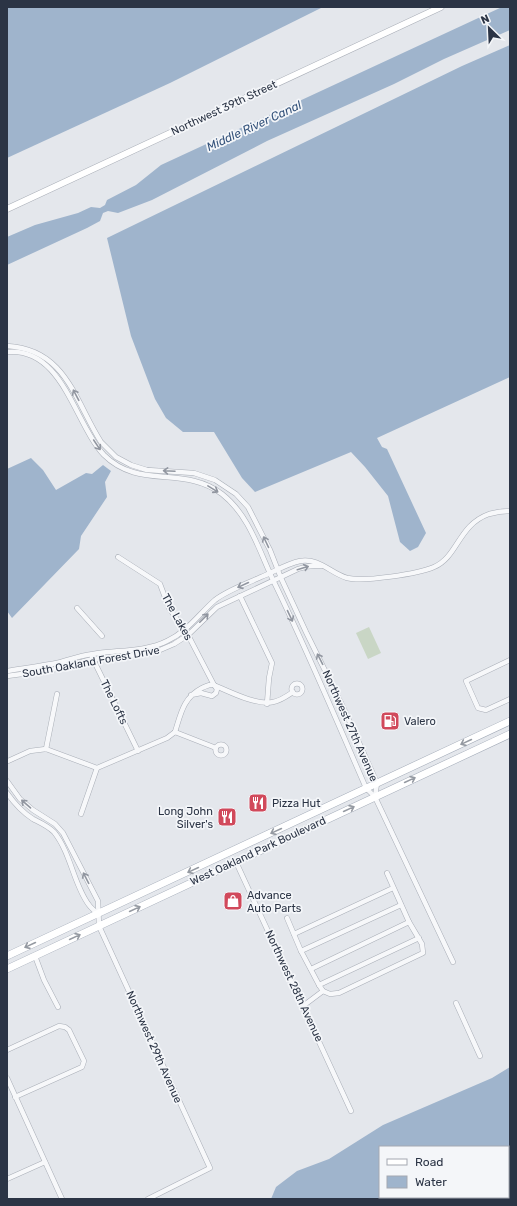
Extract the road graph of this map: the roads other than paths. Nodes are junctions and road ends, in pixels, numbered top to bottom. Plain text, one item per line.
1 (441, 7) edge
2 (7, 209) edge
3 (7, 346) edge
4 (7, 352) edge
5 (510, 511) edge
6 (118, 557) dead end
7 (326, 567) junction
8 (278, 569) junction
9 (270, 573) junction
10 (281, 578) junction
11 (274, 581) junction
12 (240, 596) junction
13 (77, 608) dead end
14 (184, 630) junction
15 (188, 635) junction
16 (102, 636) dead end
17 (92, 657) junction
18 (510, 660) edge
19 (28, 667) junction
20 (7, 671) edge
21 (29, 673) junction
22 (208, 673) junction
23 (7, 676) edge
24 (207, 685) junction
25 (215, 685) junction
26 (225, 690) junction
27 (217, 691) junction
28 (293, 692) dead end
29 (206, 693) junction
30 (56, 694) dead end
31 (191, 695) junction
32 (510, 699) edge
33 (267, 704) junction
34 (510, 721) edge
35 (175, 732) junction
36 (510, 734) edge
37 (216, 748) dead end
38 (46, 749) junction
39 (138, 751) junction
40 (8, 761) dead end
41 (97, 768) junction
42 (7, 781) edge
43 (377, 783) junction
44 (366, 788) junction
45 (7, 793) edge
46 (375, 797) junction
47 (81, 814) dead end
48 (45, 817) junction
49 (42, 823) junction
50 (59, 827) junction
51 (54, 832) junction
52 (241, 847) junction
53 (228, 853) junction
54 (236, 862) junction
55 (217, 870) junction
56 (386, 873) dead end
57 (393, 888) junction
58 (401, 905) junction
59 (98, 914) junction
60 (287, 918) dead end
61 (410, 922) junction
62 (99, 926) junction
63 (294, 934) junction
64 (419, 938) junction
65 (301, 951) junction
66 (7, 956) edge
67 (35, 956) junction
68 (453, 962) dead end
69 (7, 969) edge
70 (311, 969) junction
71 (319, 985) junction
72 (324, 991) junction
73 (456, 1003) dead end
74 (303, 1006) junction
75 (58, 1007) dead end
76 (7, 1050) edge
77 (480, 1056) dead end
78 (7, 1078) edge
79 (15, 1097) junction
80 (351, 1110) dead end
81 (45, 1162) junction
82 (7, 1179) edge
83 (62, 1199) edge
84 (148, 1199) edge

1 - 2 street, Northwest 39th Street
8 -> 3 street, Northwest 27th Avenue
4 -> 9 street
5 - 7 street, South Oakland Forest Drive
6 - 14 street, The Lakes
7 - 8 street, South Oakland Forest Drive
10 -> 7 street, South Oakland Forest Drive
8 - 9 street, South Oakland Forest Drive
8 - 10 street, Northwest 27th Avenue
9 - 11 street
9 -> 14 street, South Oakland Forest Drive
10 - 11 street, South Oakland Forest Drive
43 -> 10 street, Northwest 27th Avenue
11 - 12 street, South Oakland Forest Drive
11 -> 44 street
15 -> 12 street, South Oakland Forest Drive
12 - 33 street
13 - 16 street
14 - 15 street, The Lakes
14 - 17 street, South Oakland Forest Drive
15 - 17 street, South Oakland Forest Drive
15 - 22 street, The Lakes
17 - 19 street, South Oakland Forest Drive
17 - 21 street, South Oakland Forest Drive
17 - 39 street, The Lofts
18 - 32 street
19 - 20 street, South Oakland Forest Drive
19 - 21 street
21 - 23 street, South Oakland Forest Drive
22 - 24 street, The Lakes
22 - 25 street, The Lakes
24 - 25 street
24 - 29 street
24 - 31 street
25 - 26 street
25 - 27 street
26 - 27 street
26 - 33 street
27 - 29 street
28 - 33 street
29 - 31 street
30 - 38 street
31 - 35 street
34 -> 43 main road, West Oakland Park Boulevard
35 - 37 street
35 - 39 street
46 -> 36 main road, West Oakland Park Boulevard
38 - 40 street
38 - 41 street
39 - 41 street
41 - 47 street
48 -> 42 street
43 - 44 main road, West Oakland Park Boulevard
43 - 46 street, Northwest 27th Avenue
44 - 46 street
44 -> 52 main road, West Oakland Park Boulevard
45 - 49 street
54 -> 46 main road, West Oakland Park Boulevard
46 - 68 street, Northwest 27th Avenue
48 - 49 street
48 - 50 street
49 - 51 street
50 - 51 street
59 -> 50 street, Northwest 29th Avenue
51 - 59 street
52 - 53 main road, West Oakland Park Boulevard
52 - 54 main road
53 - 55 main road
53 -> 59 main road, West Oakland Park Boulevard
54 - 55 main road, West Oakland Park Boulevard
54 - 74 street, Northwest 28th Avenue
62 -> 55 main road, West Oakland Park Boulevard
56 - 57 street
57 - 58 street
57 - 63 street
58 - 61 street
58 - 65 street
59 - 62 street, Northwest 29th Avenue
59 -> 66 main road, West Oakland Park Boulevard
60 - 63 street
61 - 64 street
61 - 70 street
67 -> 62 main road, West Oakland Park Boulevard
62 - 84 street, Northwest 29th Avenue
63 - 65 street
64 - 71 street
64 - 72 street
65 - 70 street
67 - 69 main road, West Oakland Park Boulevard
67 - 75 street
70 - 71 street
71 - 72 street
72 - 74 street
73 - 77 street
74 - 80 street, Northwest 28th Avenue
76 - 79 street
78 - 79 street
79 - 81 street
81 - 82 street
81 - 83 street

